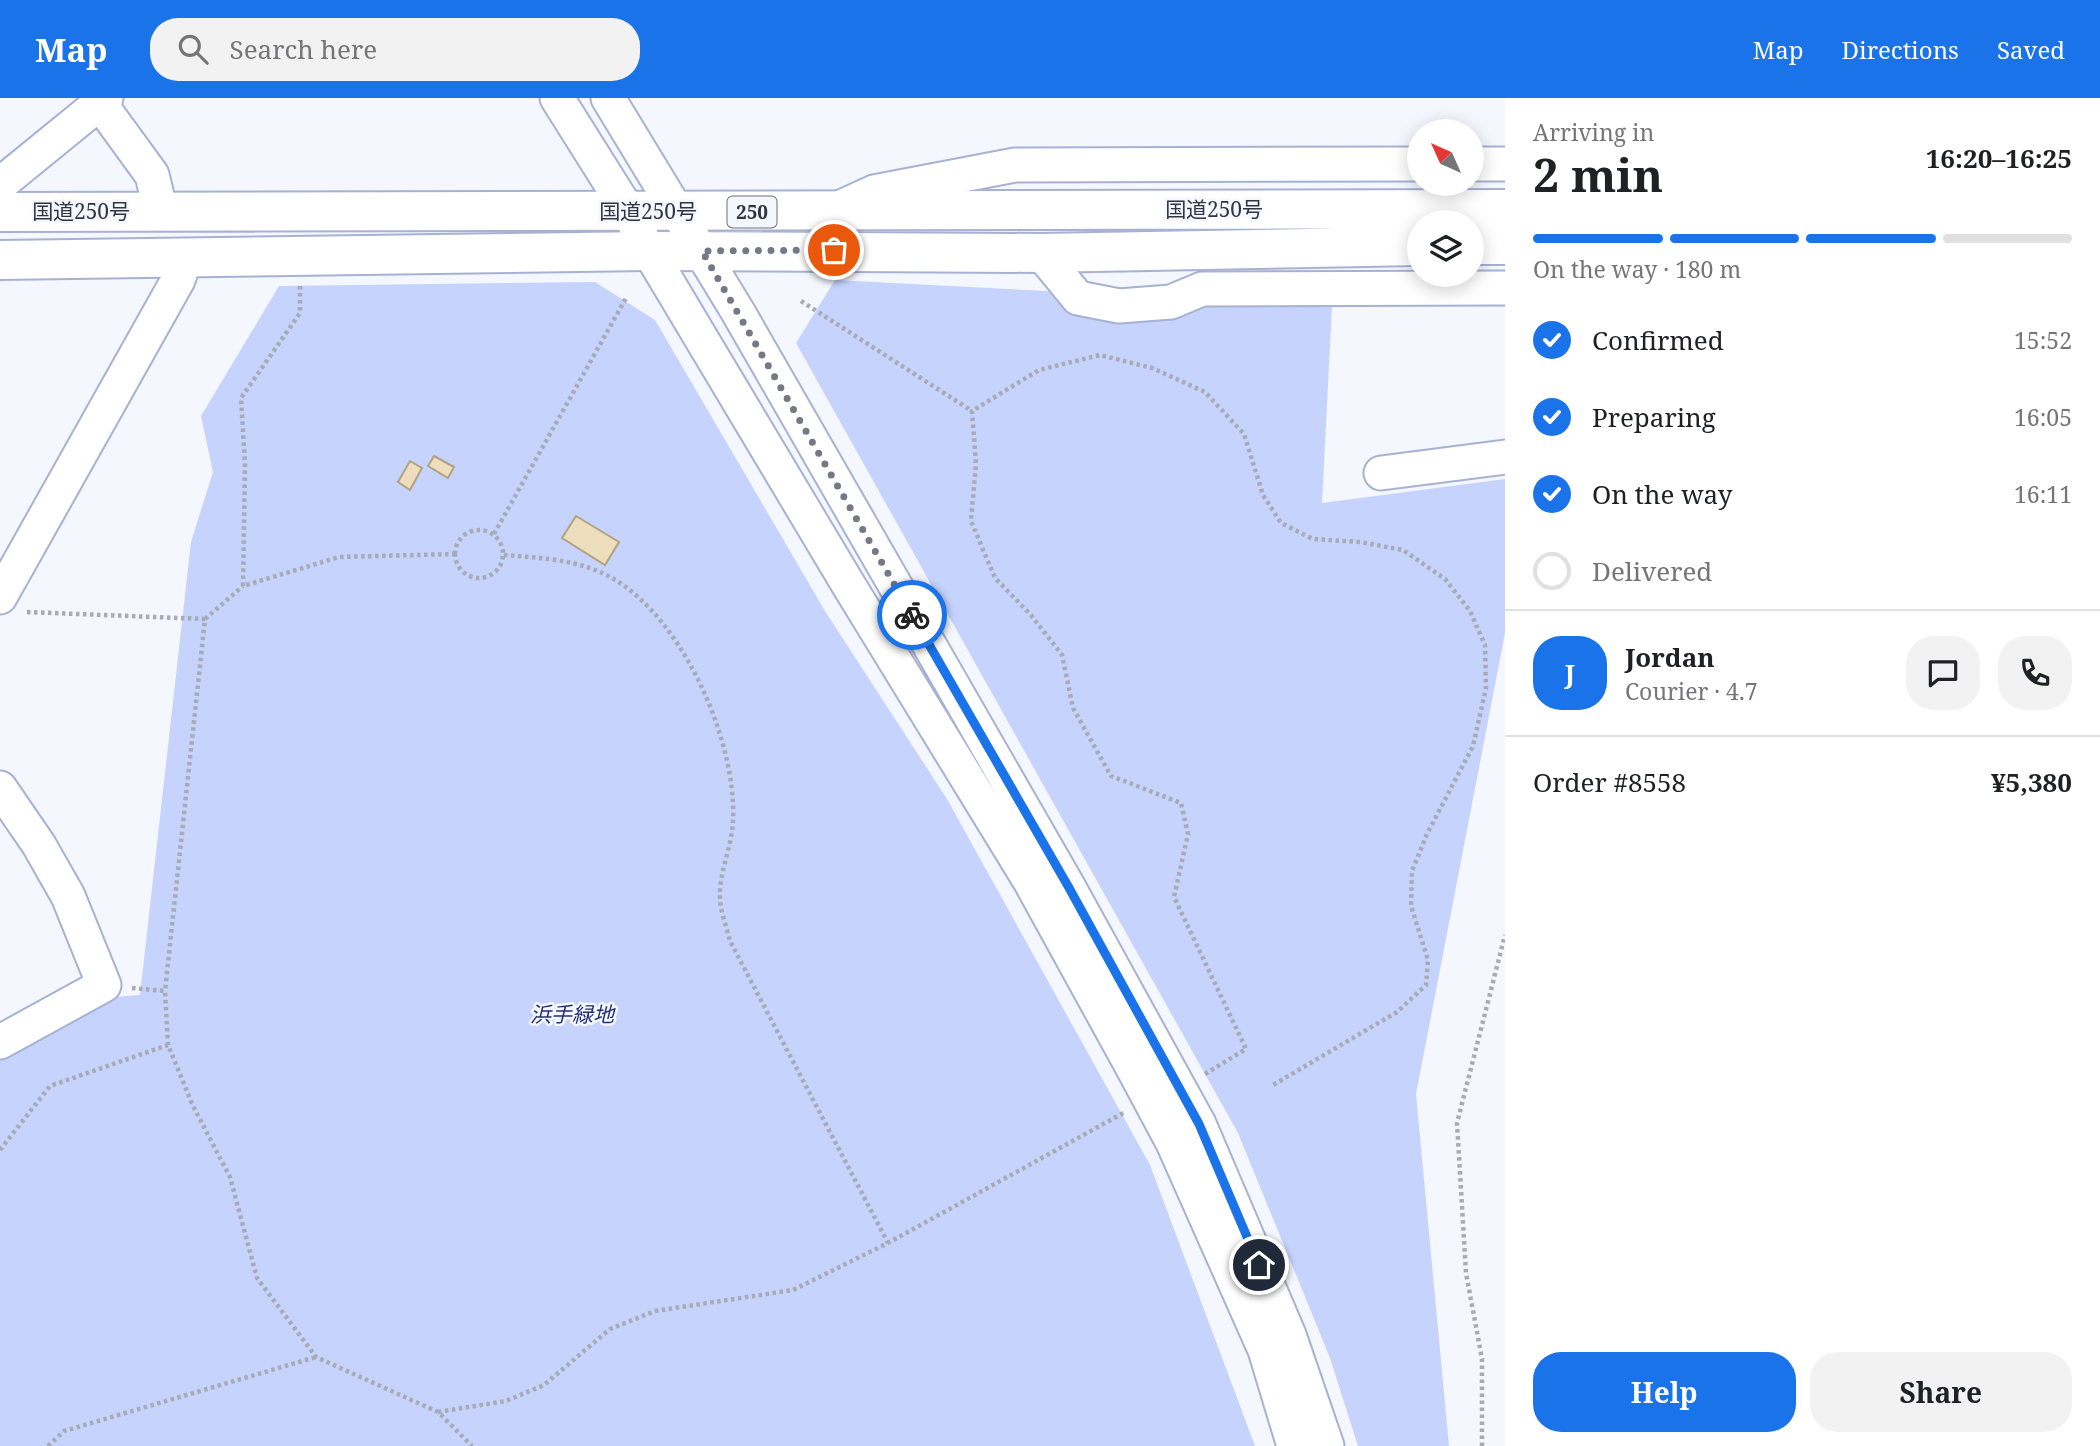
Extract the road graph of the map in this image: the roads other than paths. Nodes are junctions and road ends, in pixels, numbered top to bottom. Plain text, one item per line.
1 (557, 98) edge
2 (608, 98) edge
3 (101, 100) edge
4 (1407, 164) edge
5 (1484, 164) edge
6 (1505, 164) edge
7 (0, 189) edge
8 (1505, 209) edge
9 (628, 211) junction
10 (834, 211) junction
11 (0, 212) edge
12 (160, 212) junction
13 (678, 212) junction
14 (1505, 245) edge
15 (1407, 246) edge
16 (1484, 246) edge
17 (649, 251) junction
18 (702, 251) junction
19 (1041, 253) junction
20 (0, 260) edge
21 (185, 260) junction
22 (1505, 288) edge
23 (1505, 457) edge
24 (1381, 473) dead end
25 (7, 604) edge
26 (0, 788) edge
27 (0, 1042) edge
28 (1166, 1097) junction
29 (1294, 1446) edge
30 (1327, 1446) edge

1 - 9 street
2 - 13 street
3 - 7 street
3 - 12 street
4 - 10 street
5 - 6 street
8 - 10 highway, 国道250号 / 250
9 - 12 highway, 国道250号 / 250
9 - 13 highway, 国道250号 / 250
9 - 17 street
10 - 13 highway, 国道250号 / 250
11 - 12 highway, 国道250号 / 250
13 - 18 street
14 - 16 highway
15 - 19 highway, 国道250号 / 250
17 - 18 highway, 国道250号 / 250
17 - 21 highway, 国道250号 / 250
17 - 28 street
18 - 19 highway, 国道250号 / 250
18 - 28 street
19 - 22 street
20 - 21 highway, 国道250号 / 250
21 - 25 street
23 - 24 street
26 - 27 street
28 - 29 street
28 - 30 street

